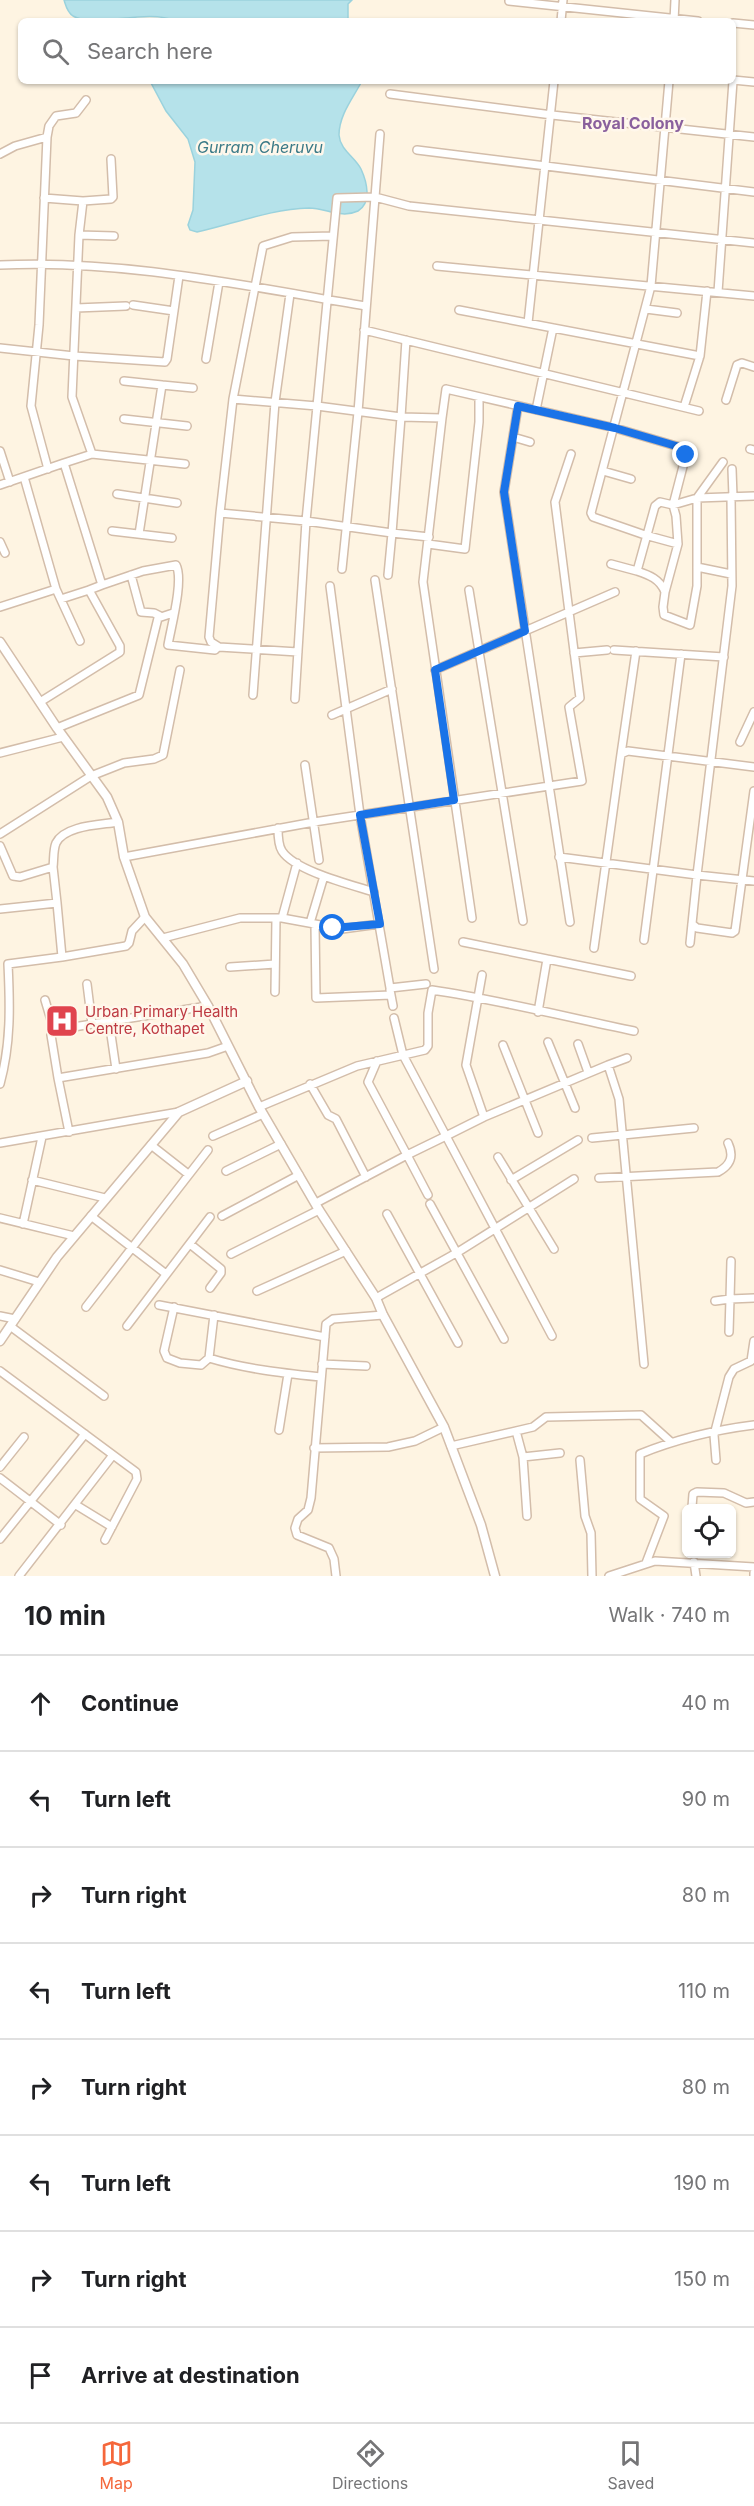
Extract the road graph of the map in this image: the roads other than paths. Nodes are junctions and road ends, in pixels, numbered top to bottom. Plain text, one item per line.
1 (675, 0) edge
2 (509, 1) edge
3 (563, 3) edge
4 (561, 18) edge
5 (661, 18) edge
6 (674, 18) edge
7 (736, 24) edge
8 (754, 25) edge
9 (736, 81) edge
10 (754, 82) edge
11 (554, 84) edge
12 (669, 84) edge
13 (733, 84) edge
14 (390, 94) dead end
15 (86, 100) dead end
16 (552, 115) junction
17 (664, 128) junction
18 (380, 134) dead end
19 (729, 134) junction
20 (754, 136) edge
21 (47, 137) junction
22 (417, 150) dead end
23 (0, 154) edge
24 (111, 159) dead end
25 (545, 165) junction
26 (660, 181) junction
27 (725, 188) junction
28 (754, 192) edge
29 (375, 197) junction
30 (44, 198) junction
31 (83, 201) junction
32 (539, 221) junction
33 (655, 233) junction
34 (79, 235) junction
35 (114, 236) dead end
36 (333, 237) junction
37 (720, 241) junction
38 (754, 243) edge
39 (41, 263) junction
40 (77, 264) junction
41 (0, 265) edge
42 (437, 266) dead end
43 (533, 274) junction
44 (179, 276) junction
45 (219, 282) junction
46 (651, 286) junction
47 (254, 288) junction
48 (707, 291) junction
49 (718, 292) junction
50 (290, 294) junction
51 (754, 296) edge
52 (328, 300) junction
53 (366, 306) junction
54 (76, 308) junction
55 (646, 309) junction
56 (459, 310) dead end
57 (174, 311) junction
58 (677, 313) dead end
59 (528, 323) junction
60 (553, 328) junction
61 (364, 330) junction
62 (406, 340) junction
63 (637, 344) junction
64 (0, 348) edge
65 (38, 352) junction
66 (74, 356) junction
67 (700, 356) junction
68 (206, 359) dead end
69 (754, 367) edge
70 (544, 374) junction
71 (124, 381) dead end
72 (162, 385) junction
73 (193, 388) dead end
74 (624, 393) junction
75 (479, 396) junction
76 (233, 399) junction
77 (726, 400) dead end
78 (275, 402) junction
79 (317, 406) junction
80 (518, 406) junction
81 (684, 407) junction
82 (536, 410) junction
83 (699, 411) dead end
84 (358, 412) junction
85 (401, 417) junction
86 (442, 418) junction
87 (124, 419) dead end
88 (156, 423) junction
89 (187, 426) dead end
90 (615, 428) junction
91 (513, 437) junction
92 (530, 442) dead end
93 (0, 451) edge
94 (92, 453) junction
95 (571, 454) dead end
96 (150, 459) junction
97 (723, 462) dead end
98 (64, 464) junction
99 (185, 464) dead end
100 (48, 469) junction
101 (732, 470) dead end
102 (603, 471) junction
103 (24, 477) junction
104 (631, 478) dead end
105 (10, 482) junction
106 (0, 485) edge
107 (117, 494) dead end
108 (754, 496) edge
109 (732, 497) junction
110 (144, 498) junction
111 (697, 498) junction
112 (177, 503) dead end
113 (673, 504) junction
114 (220, 513) junction
115 (265, 517) junction
116 (306, 521) junction
117 (346, 527) junction
118 (112, 531) dead end
119 (392, 533) junction
120 (139, 534) junction
121 (645, 535) junction
122 (171, 538) dead end
123 (428, 541) junction
124 (0, 542) edge
125 (678, 544) junction
126 (5, 553) dead end
127 (611, 564) dead end
128 (697, 567) junction
129 (342, 569) dead end
130 (637, 571) junction
131 (731, 574) junction
132 (132, 575) junction
133 (388, 575) dead end
134 (375, 580) dead end
135 (102, 585) junction
136 (330, 586) dead end
137 (56, 589) junction
138 (89, 590) junction
139 (469, 590) dead end
140 (615, 592) dead end
141 (665, 592) junction
142 (61, 599) junction
143 (0, 607) edge
144 (569, 612) junction
145 (173, 613) junction
146 (160, 616) junction
147 (525, 631) junction
148 (80, 641) dead end
149 (0, 642) edge
150 (219, 647) junction
151 (256, 648) junction
152 (479, 651) junction
153 (636, 651) junction
154 (298, 652) junction
155 (574, 653) junction
156 (681, 654) junction
157 (723, 657) junction
158 (180, 670) dead end
159 (435, 670) junction
160 (392, 689) junction
161 (254, 695) dead end
162 (295, 699) dead end
163 (40, 702) junction
164 (346, 709) junction
165 (754, 712) edge
166 (332, 715) dead end
167 (57, 728) junction
168 (63, 737) junction
169 (740, 742) dead end
170 (0, 753) edge
171 (621, 754) junction
172 (667, 755) junction
173 (712, 760) junction
174 (305, 765) dead end
175 (754, 767) edge
176 (91, 776) junction
177 (548, 786) junction
178 (754, 791) edge
179 (502, 793) junction
180 (454, 800) junction
181 (410, 807) junction
182 (360, 815) junction
183 (118, 822) junction
184 (314, 822) junction
185 (278, 828) junction
186 (0, 834) edge
187 (0, 846) edge
188 (559, 856) junction
189 (124, 857) junction
190 (319, 860) dead end
191 (297, 863) junction
192 (606, 863) junction
193 (53, 867) junction
194 (654, 869) junction
195 (697, 875) junction
196 (324, 876) junction
197 (741, 880) junction
198 (754, 881) edge
199 (374, 892) junction
200 (57, 903) junction
201 (0, 909) edge
202 (145, 917) junction
203 (279, 918) junction
204 (472, 918) dead end
205 (523, 921) dead end
206 (570, 922) dead end
207 (313, 924) junction
208 (380, 924) junction
209 (692, 924) junction
210 (163, 938) junction
211 (644, 940) dead end
212 (463, 942) dead end
213 (690, 943) dead end
214 (594, 948) dead end
215 (62, 957) junction
216 (546, 959) junction
217 (276, 964) junction
218 (230, 967) dead end
219 (434, 969) dead end
220 (482, 975) dead end
221 (631, 976) dead end
222 (87, 984) dead end
223 (426, 984) dead end
224 (391, 991) junction
225 (275, 992) dead end
226 (477, 996) junction
227 (45, 1000) dead end
228 (208, 1006) junction
229 (393, 1006) dead end
230 (538, 1012) junction
231 (394, 1017) dead end
232 (109, 1021) junction
233 (92, 1024) junction
234 (54, 1030) junction
235 (634, 1031) dead end
236 (548, 1042) dead end
237 (578, 1044) dead end
238 (503, 1045) dead end
239 (228, 1046) junction
240 (403, 1055) junction
241 (4, 1058) edge
242 (627, 1058) dead end
243 (377, 1061) junction
244 (608, 1065) junction
245 (116, 1069) junction
246 (588, 1072) junction
247 (58, 1078) junction
248 (247, 1081) junction
249 (565, 1082) junction
250 (0, 1084) edge
251 (310, 1084) junction
252 (525, 1101) junction
253 (575, 1108) dead end
254 (261, 1110) junction
255 (179, 1112) junction
256 (484, 1117) junction
257 (694, 1128) dead end
258 (69, 1132) junction
259 (538, 1133) dead end
260 (213, 1136) dead end
261 (446, 1136) junction
262 (623, 1136) junction
263 (42, 1137) junction
264 (591, 1138) dead end
265 (578, 1140) dead end
266 (0, 1143) edge
267 (728, 1143) dead end
268 (281, 1144) junction
269 (151, 1145) junction
270 (208, 1150) dead end
271 (407, 1155) junction
272 (498, 1157) dead end
273 (226, 1171) dead end
274 (188, 1174) junction
275 (299, 1175) junction
276 (366, 1177) junction
277 (626, 1177) junction
278 (574, 1179) dead end
279 (599, 1179) dead end
280 (32, 1180) junction
281 (511, 1180) junction
282 (428, 1195) dead end
283 (105, 1198) junction
284 (430, 1204) dead end
285 (318, 1207) junction
286 (529, 1207) junction
287 (387, 1214) dead end
288 (91, 1216) junction
289 (222, 1216) dead end
290 (210, 1217) dead end
291 (0, 1218) edge
292 (23, 1224) junction
293 (495, 1229) junction
294 (74, 1236) junction
295 (190, 1244) junction
296 (133, 1249) junction
297 (554, 1249) dead end
298 (346, 1251) junction
299 (458, 1252) junction
300 (231, 1254) dead end
301 (731, 1261) dead end
302 (0, 1270) edge
303 (420, 1274) junction
304 (166, 1275) junction
305 (39, 1282) junction
306 (210, 1288) dead end
307 (257, 1291) dead end
308 (376, 1298) junction
309 (754, 1298) edge
310 (730, 1299) junction
311 (715, 1301) dead end
312 (159, 1305) dead end
313 (86, 1307) dead end
314 (174, 1307) junction
315 (214, 1315) junction
316 (383, 1315) junction
317 (0, 1316) edge
318 (13, 1322) junction
319 (127, 1326) dead end
320 (729, 1332) dead end
321 (552, 1336) dead end
322 (325, 1337) junction
323 (504, 1339) dead end
324 (0, 1341) edge
325 (754, 1341) edge
326 (458, 1343) dead end
327 (209, 1358) junction
328 (322, 1364) junction
329 (644, 1364) dead end
330 (366, 1366) dead end
331 (0, 1371) edge
332 (288, 1374) junction
333 (320, 1377) junction
334 (104, 1396) dead end
335 (754, 1425) edge
336 (444, 1427) junction
337 (717, 1429) junction
338 (279, 1430) dead end
339 (516, 1431) junction
340 (85, 1434) junction
341 (24, 1437) dead end
342 (671, 1442) junction
343 (451, 1446) junction
344 (314, 1448) junction
345 (560, 1453) dead end
346 (113, 1455) junction
347 (523, 1456) junction
348 (580, 1460) dead end
349 (716, 1460) dead end
350 (0, 1467) edge
351 (0, 1478) edge
352 (30, 1502) junction
353 (754, 1502) edge
354 (692, 1504) edge
355 (76, 1505) junction
356 (527, 1516) dead end
357 (61, 1525) junction
358 (112, 1527) junction
359 (0, 1539) edge
360 (105, 1540) dead end
361 (694, 1562) junction
362 (646, 1563) junction
363 (754, 1567) edge
364 (19, 1576) edge
365 (336, 1576) edge
366 (495, 1576) edge
367 (592, 1576) edge
368 (609, 1576) edge
369 (696, 1576) edge

1 - 6 street
2 - 3 street
3 - 4 street
3 - 5 street
7 - 8 street
9 - 10 street
11 - 16 street
12 - 17 street
13 - 19 street
14 - 16 street
15 - 21 street
16 - 17 street
16 - 25 street
17 - 19 street
17 - 26 street
18 - 29 street
19 - 20 street
19 - 27 street
21 - 23 street
21 - 30 street
22 - 25 street
24 - 31 street
25 - 26 street
25 - 32 street
26 - 27 street
26 - 33 street
27 - 28 street
27 - 37 street
29 - 32 street
29 - 36 street
29 - 53 street
30 - 31 street
30 - 39 street
31 - 34 street
32 - 33 street
32 - 43 street
33 - 37 street
33 - 46 street
34 - 35 street
34 - 40 street
36 - 47 street
36 - 52 street
37 - 38 street
37 - 49 street
39 - 40 street
39 - 41 street
39 - 65 street
40 - 44 street
40 - 54 street
42 - 43 street
43 - 46 street
43 - 59 street
44 - 45 street
44 - 57 street
45 - 47 street
45 - 68 street
46 - 48 street
46 - 55 street
47 - 50 street
47 - 76 street
48 - 49 street
48 - 67 street
49 - 51 street
50 - 52 street
50 - 78 street
52 - 53 street
52 - 79 street
53 - 61 street
54 - 57 street
54 - 66 street
55 - 58 street
55 - 63 street
56 - 59 street
57 - 66 street
59 - 60 street
60 - 63 street
60 - 70 street
61 - 62 street
61 - 84 street
62 - 70 street
62 - 85 street
63 - 67 street
63 - 74 street
64 - 65 street
65 - 66 street
65 - 100 street
66 - 94 street
67 - 81 street
69 - 77 street
70 - 74 street
70 - 82 street
71 - 72 street
72 - 73 street
72 - 88 street
74 - 81 street
74 - 90 street
75 - 80 street
75 - 86 street
75 - 123 street
76 - 78 street
76 - 114 street
78 - 79 street
78 - 115 street
79 - 84 street
79 - 116 street
80 - 82 street
80 - 91 street
81 - 83 street
82 - 90 street
84 - 85 street
84 - 117 street
85 - 86 street
85 - 119 street
86 - 123 street
87 - 88 street
88 - 89 street
88 - 96 street
90 - 102 street
90 - 113 street
91 - 92 street
91 - 147 street
93 - 105 street
94 - 96 street
94 - 98 street
95 - 144 street
96 - 99 street
96 - 110 street
97 - 111 street
98 - 100 street
98 - 135 street
100 - 103 street
101 - 109 street
102 - 104 street
102 - 121 street
103 - 105 street
103 - 137 street
105 - 106 street
107 - 110 street
108 - 109 street
109 - 111 street
109 - 131 street
110 - 112 street
110 - 120 street
111 - 113 street
111 - 128 street
113 - 121 street
113 - 125 street
114 - 115 street
114 - 150 street
115 - 116 street
115 - 151 street
116 - 117 street
116 - 154 street
117 - 119 street
117 - 129 street
118 - 120 street
119 - 123 street
119 - 133 street
120 - 122 street
121 - 125 street
121 - 130 street
123 - 159 street
124 - 126 street
125 - 141 street
127 - 130 street
128 - 131 street
128 - 141 street
130 - 141 street
131 - 157 street
132 - 135 street
132 - 145 street
132 - 146 street
134 - 160 street
135 - 138 street
136 - 164 street
137 - 142 street
137 - 143 street
138 - 142 street
138 - 163 street
139 - 152 street
140 - 144 street
142 - 148 street
144 - 147 street
144 - 155 street
145 - 146 street
145 - 150 street
146 - 167 street
147 - 152 street
147 - 177 street
149 - 163 street
150 - 151 street
151 - 154 street
151 - 161 street
152 - 159 street
152 - 179 street
153 - 155 street
153 - 156 street
153 - 171 street
154 - 162 street
155 - 177 street
156 - 157 street
156 - 172 street
157 - 173 street
158 - 176 street
159 - 180 street
160 - 164 street
160 - 181 street
163 - 167 street
164 - 166 street
164 - 182 street
165 - 169 street
167 - 168 street
168 - 170 street
168 - 176 street
171 - 172 street
171 - 192 street
172 - 173 street
172 - 194 street
173 - 175 street
173 - 195 street
174 - 184 street
176 - 183 street
176 - 186 street
177 - 179 street
177 - 188 street
178 - 197 street
179 - 180 street
179 - 205 street
180 - 181 street
180 - 204 street
181 - 182 street
181 - 219 street
182 - 184 street
182 - 199 street
183 - 189 street
183 - 193 street
184 - 185 street
184 - 190 street
185 - 189 street
185 - 191 street
187 - 193 street
188 - 192 street
188 - 206 street
189 - 202 street
191 - 196 street
191 - 203 street
192 - 194 street
192 - 214 street
193 - 200 street
194 - 195 street
194 - 211 street
195 - 197 street
195 - 209 street
196 - 199 street
196 - 207 street
197 - 198 street
197 - 209 street
199 - 208 street
200 - 201 street
200 - 215 street
202 - 210 street
202 - 215 street
203 - 207 street
203 - 210 street
203 - 217 street
207 - 208 street
207 - 224 street
208 - 224 street
209 - 213 street
210 - 228 street
212 - 216 street
215 - 241 street
216 - 221 street
216 - 230 street
217 - 218 street
217 - 225 street
220 - 226 street
222 - 233 street
223 - 224 street
224 - 229 street
226 - 230 street
226 - 240 street
226 - 256 street
227 - 234 street
228 - 232 street
228 - 239 street
230 - 235 street
231 - 240 street
232 - 233 street
232 - 245 street
233 - 234 street
234 - 247 street
236 - 249 street
237 - 246 street
238 - 252 street
239 - 245 street
239 - 248 street
240 - 243 street
240 - 261 street
241 - 250 street
242 - 244 street
243 - 251 street
243 - 271 street
244 - 246 street
244 - 262 street
245 - 247 street
246 - 249 street
247 - 258 street
248 - 254 street
248 - 255 street
249 - 252 street
249 - 253 street
251 - 254 street
251 - 276 street
252 - 256 street
252 - 259 street
254 - 260 street
254 - 268 street
255 - 258 street
255 - 269 street
256 - 261 street
257 - 262 street
258 - 263 street
261 - 271 street
261 - 293 street
262 - 264 street
262 - 277 street
263 - 266 street
263 - 280 street
265 - 281 street
267 - 277 street
268 - 273 street
268 - 275 street
269 - 274 street
269 - 283 street
270 - 274 street
271 - 276 street
271 - 282 street
272 - 281 street
274 - 296 street
275 - 285 street
275 - 289 street
276 - 285 street
277 - 279 street
277 - 329 street
278 - 286 street
280 - 283 street
280 - 292 street
281 - 286 street
283 - 288 street
284 - 299 street
285 - 298 street
285 - 300 street
286 - 293 street
286 - 297 street
287 - 303 street
288 - 294 street
288 - 296 street
290 - 295 street
291 - 292 street
292 - 294 street
293 - 299 street
293 - 321 street
294 - 305 street
295 - 304 street
295 - 306 street
296 - 304 street
296 - 313 street
298 - 307 street
298 - 308 street
299 - 303 street
299 - 323 street
301 - 310 street
302 - 305 street
303 - 308 street
303 - 326 street
304 - 319 street
305 - 318 street
308 - 316 street
309 - 310 street
310 - 311 street
310 - 320 street
312 - 314 street
314 - 315 street
314 - 327 street
315 - 322 street
315 - 327 street
316 - 322 street
316 - 336 street
317 - 318 street
318 - 324 street
318 - 334 street
322 - 328 street
325 - 337 street
327 - 332 street
328 - 330 street
328 - 333 street
331 - 340 street
332 - 333 street
332 - 338 street
333 - 344 street
335 - 337 street
336 - 343 street
336 - 344 street
337 - 342 street
337 - 349 street
339 - 342 street
339 - 343 street
339 - 347 street
340 - 346 street
340 - 352 street
341 - 350 street
342 - 362 street
343 - 366 street
344 - 365 street
345 - 347 street
346 - 355 street
346 - 358 street
347 - 356 street
348 - 367 street
351 - 352 street
352 - 357 street
352 - 359 street
353 - 354 street
355 - 357 street
355 - 358 street
357 - 364 street
358 - 360 street
361 - 362 street
361 - 363 street
361 - 369 street
362 - 368 street

